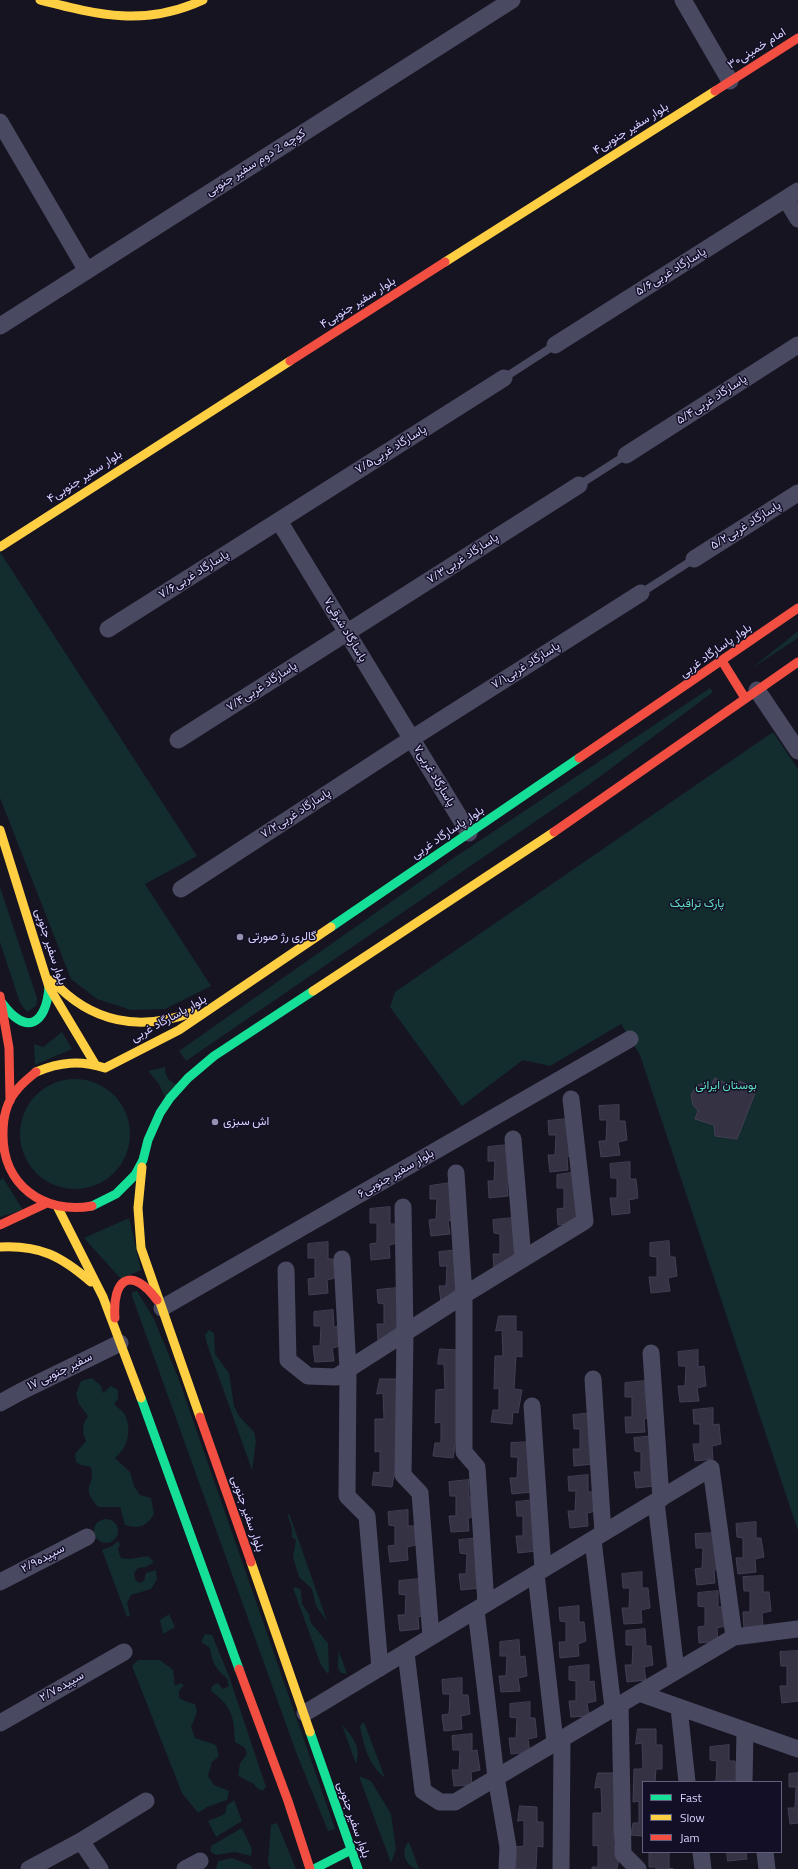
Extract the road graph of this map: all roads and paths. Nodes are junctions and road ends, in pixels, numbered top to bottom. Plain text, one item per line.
1 (40, 0) edge
2 (203, 0) edge
3 (512, 0) edge
4 (683, 0) edge
5 (798, 38) edge
6 (730, 81) junction
7 (0, 122) edge
8 (792, 195) edge
9 (798, 219) edge
10 (87, 271) junction
11 (0, 326) edge
12 (798, 344) edge
13 (555, 345) joint
14 (504, 378) joint
15 (626, 454) joint
16 (579, 485) joint
17 (798, 493) edge
18 (279, 521) junction
19 (0, 547) edge
20 (694, 559) joint
21 (641, 593) joint
22 (798, 608) edge
23 (108, 629) dead end
24 (347, 633) junction
25 (722, 661) junction
26 (798, 662) edge
27 (751, 694) junction
28 (411, 739) junction
29 (178, 740) dead end
30 (798, 751) edge
31 (0, 830) edge
32 (469, 833) junction
33 (181, 889) dead end
34 (42, 966) junction
35 (49, 987) junction
36 (1, 999) edge
37 (222, 1002) junction
38 (630, 1039) dead end
39 (95, 1064) junction
40 (571, 1099) dead end
41 (10, 1101) junction
42 (1, 1129) edge
43 (513, 1139) dead end
44 (143, 1162) junction
45 (456, 1173) dead end
46 (47, 1203) junction
47 (57, 1206) junction
48 (403, 1207) dead end
49 (0, 1225) edge
50 (0, 1247) edge
51 (342, 1259) dead end
52 (523, 1259) junction
53 (286, 1270) dead end
54 (99, 1290) junction
55 (464, 1295) junction
56 (162, 1308) junction
57 (405, 1334) junction
58 (120, 1343) junction
59 (650, 1352) dead end
60 (348, 1370) junction
61 (593, 1379) dead end
62 (0, 1403) edge
63 (532, 1406) dead end
64 (658, 1500) junction
65 (598, 1536) junction
66 (87, 1537) dead end
67 (539, 1572) junction
68 (0, 1582) edge
69 (481, 1607) junction
70 (798, 1629) edge
71 (431, 1637) junction
72 (734, 1637) junction
73 (124, 1652) dead end
74 (406, 1652) junction
75 (380, 1668) junction
76 (676, 1671) junction
77 (639, 1693) junction
78 (616, 1706) junction
79 (679, 1708) junction
80 (305, 1714) junction
81 (0, 1723) edge
82 (745, 1731) junction
83 (559, 1740) junction
84 (798, 1749) edge
85 (496, 1777) junction
86 (687, 1781) edge
87 (744, 1781) edge
88 (146, 1801) dead end
89 (81, 1841) junction
90 (351, 1850) junction
91 (701, 1853) edge
92 (765, 1853) edge
93 (200, 1861) dead end
94 (29, 1869) edge
95 (100, 1869) edge
96 (185, 1869) edge
97 (310, 1869) edge
98 (314, 1869) edge
99 (358, 1869) edge
100 (506, 1869) edge
101 (562, 1869) edge
102 (638, 1869) edge
103 (703, 1869) edge
104 (767, 1869) edge

1 - 2 main road
3 - 10 street, کوچه 2 دوم سفیر جنوبی
4 - 6 street
5 - 6 main road, امام خمینی۳۰
6 - 19 main road, بلوار سفیر جنوبی۴
7 - 10 street
8 - 9 street
8 - 13 street, پاسارگاد غربی۵/۶
10 - 11 street, کوچه 2 دوم سفیر جنوبی
12 - 15 street, پاسارگاد غربی۵/۴
13 - 14 lane
14 - 18 street, پاسارگاد غربی۷/۵
15 - 16 lane
16 - 24 street, پاسارگاد غربی۷/۳
17 - 20 street, پاسارگاد غربی۵/۲
18 - 23 street, پاسارگاد غربی۷/۶
18 - 24 street, پاسارگاد شرقی۷
20 - 21 lane
21 - 28 street, پاسارگاد غربی۷/۱
22 - 25 main road, بلوار پاسارگاد غربی
24 - 28 street, پاسارگاد شرقی۷
24 - 29 street, پاسارگاد غربی۷/۴
25 - 27 main road
25 - 32 main road, بلوار پاسارگاد غربی
26 - 27 main road
27 - 30 street
27 - 44 main road
28 - 32 street, پاسارگاد غربی۷
28 - 33 street, پاسارگاد غربی۷/۲
31 - 34 main road, بلوار سفیر جنوبی
32 - 37 main road, بلوار پاسارگاد غربی
34 - 35 main road, بلوار سفیر جنوبی
34 - 37 main road
35 - 36 main road
35 - 39 main road, بلوار سفیر جنوبی
36 - 41 main road
37 - 39 main road, بلوار پاسارگاد غربی
38 - 56 street, بلوار سفیر جنوبی۶
39 - 41 main road
40 - 52 street
41 - 42 main road
42 - 46 main road
43 - 52 street
44 - 47 main road
44 - 56 main road, بلوار سفیر جنوبی
45 - 55 street
46 - 47 main road
46 - 49 main road
47 - 54 main road
48 - 57 street
50 - 54 main road
51 - 60 street
52 - 55 street
53 - 60 street
54 - 58 main road
55 - 57 street
55 - 69 street
56 - 58 main road
56 - 80 main road, بلوار سفیر جنوبی
57 - 60 street
57 - 71 street
58 - 62 street, سفیر جنوبی ۱۷
58 - 97 main road
59 - 64 street
60 - 75 street
61 - 65 street
63 - 67 street
64 - 65 street
64 - 72 street
64 - 76 street
65 - 67 street
65 - 78 street
66 - 68 street, سپیده۲/۹
67 - 69 street
67 - 83 street
69 - 71 street
69 - 85 street
70 - 72 street
71 - 74 street
72 - 76 street
73 - 81 street, سپیده۲/۷
74 - 75 street
74 - 85 street
75 - 80 street
76 - 77 street
77 - 78 street
77 - 79 street
78 - 83 street
78 - 102 street
79 - 82 street
79 - 86 street
80 - 90 main road, بلوار سفیر جنوبی
82 - 84 street
82 - 87 street
83 - 85 street
83 - 101 street
85 - 100 street
88 - 89 street
89 - 94 street
89 - 95 street
90 - 98 main road
90 - 99 main road, بلوار سفیر جنوبی
91 - 103 street
92 - 104 street
93 - 96 street

